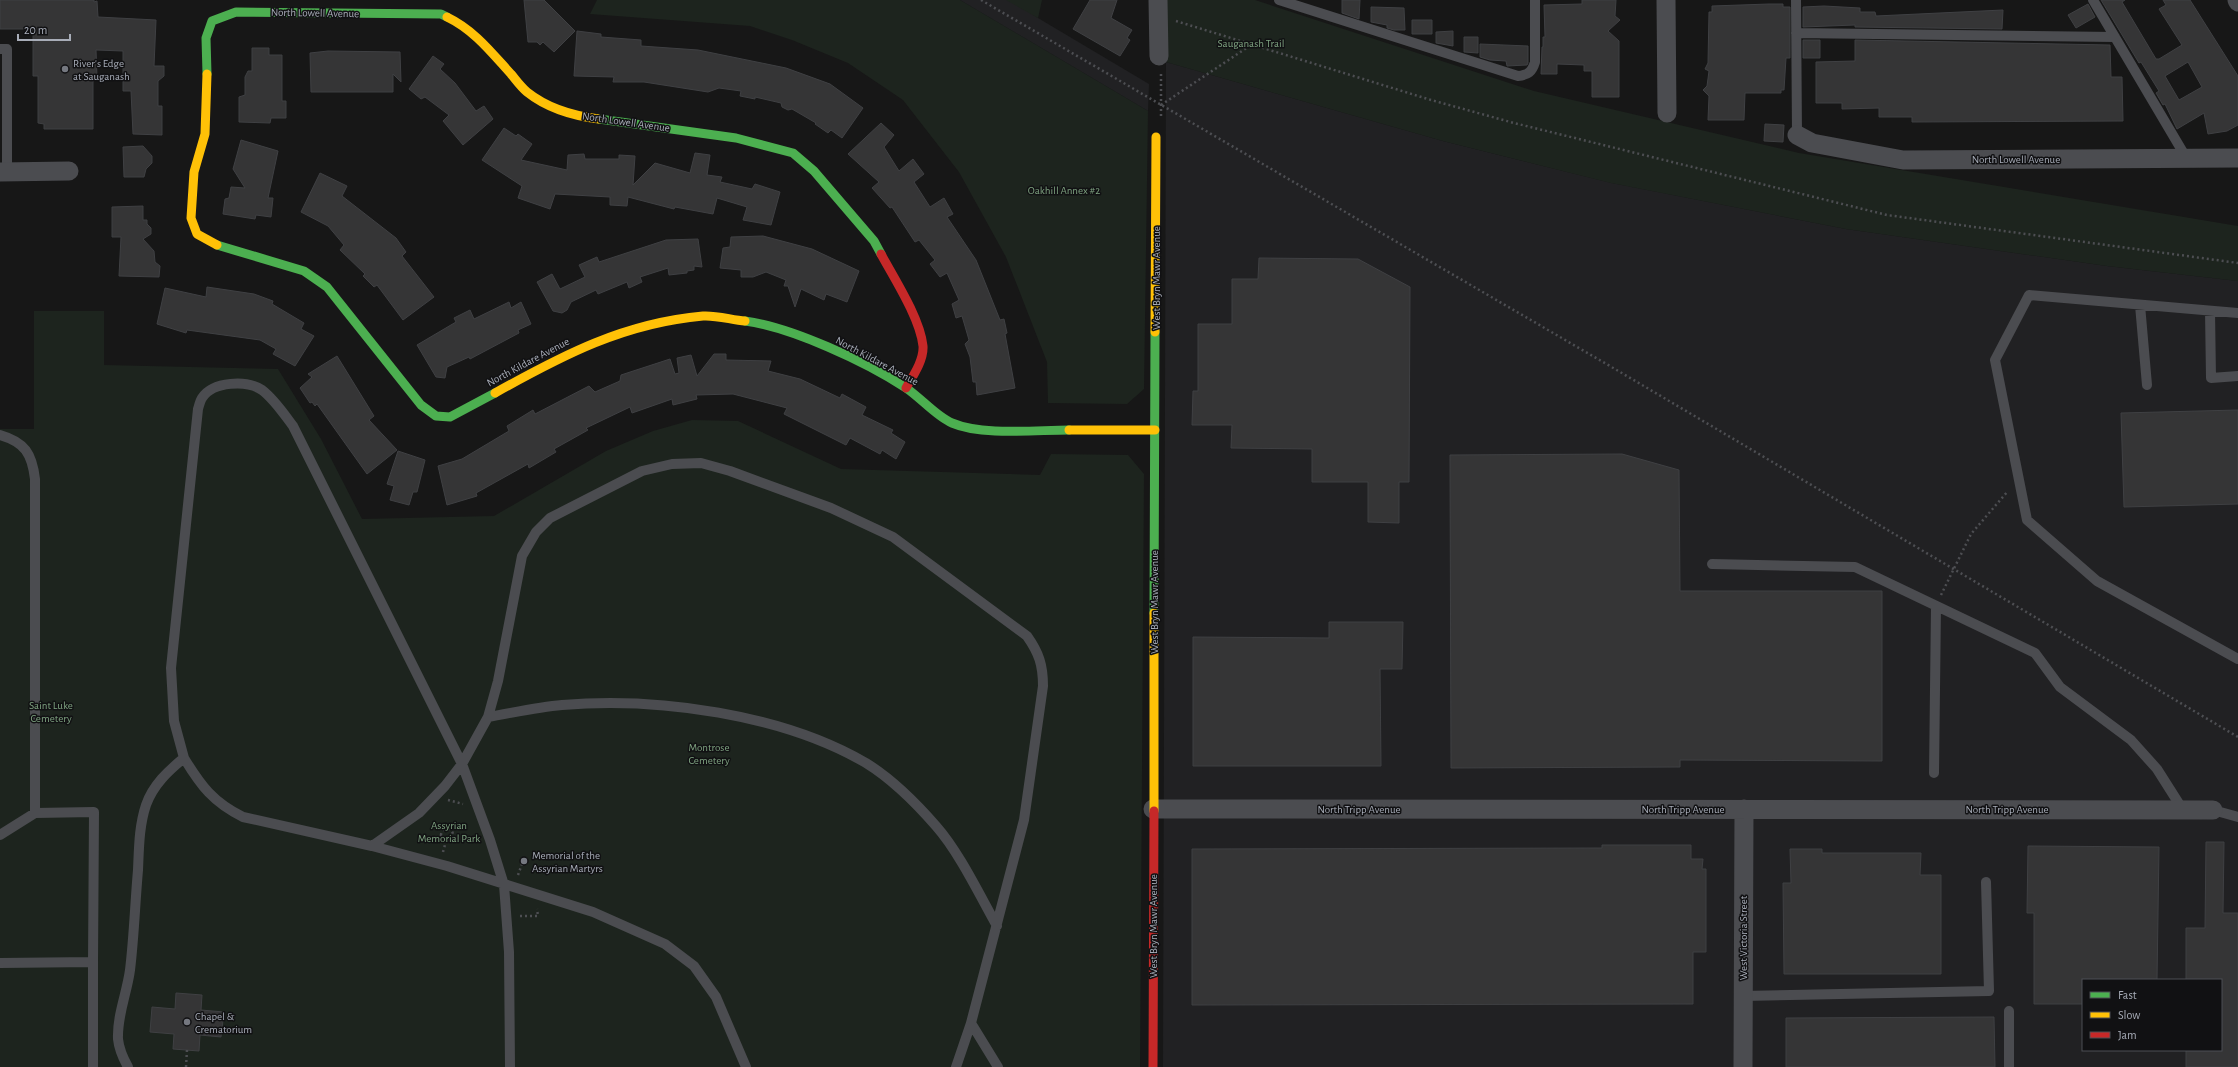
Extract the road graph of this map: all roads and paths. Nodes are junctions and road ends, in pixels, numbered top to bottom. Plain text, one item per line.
1 (981, 0) edge
2 (1279, 0) edge
3 (1535, 0) edge
4 (1666, 0) edge
5 (1796, 0) edge
6 (2093, 0) edge
7 (1158, 8) edge
8 (212, 21) joint
9 (1796, 33) junction
10 (2115, 37) junction
11 (1252, 45) junction
12 (0, 49) edge
13 (1160, 64) joint
14 (1161, 105) junction
15 (1667, 113) dead end
16 (1797, 135) joint
17 (1156, 137) joint
18 (2238, 158) edge
19 (2187, 159) junction
20 (3, 171) edge
21 (69, 171) dead end
22 (2238, 263) edge
23 (2140, 305) junction
24 (2210, 311) junction
25 (2238, 313) edge
26 (2238, 376) edge
27 (2147, 385) dead end
28 (906, 388) junction
29 (1155, 430) junction
30 (0, 436) edge
31 (2019, 479) junction
32 (1712, 564) dead end
33 (1954, 569) junction
34 (1936, 606) junction
35 (2238, 659) edge
36 (488, 717) junction
37 (2238, 737) edge
38 (184, 758) junction
39 (462, 764) junction
40 (1934, 773) dead end
41 (435, 796) junction
42 (1153, 808) junction
43 (479, 809) junction
44 (1744, 809) junction
45 (2183, 810) junction
46 (2213, 810) joint
47 (36, 813) junction
48 (2238, 817) edge
49 (446, 829) joint
50 (0, 835) edge
51 (372, 846) junction
52 (1986, 882) dead end
53 (504, 885) junction
54 (997, 926) junction
55 (93, 962) junction
56 (0, 963) edge
57 (1743, 996) junction
58 (2009, 1011) dead end
59 (971, 1023) junction
60 (187, 1050) dead end
61 (93, 1067) edge
62 (128, 1067) edge
63 (186, 1067) edge
64 (510, 1067) edge
65 (746, 1067) edge
66 (956, 1067) edge
67 (998, 1067) edge
68 (1153, 1067) edge
69 (1743, 1067) edge
70 (2009, 1067) edge

1 - 14 path
2 - 3 lane
4 - 15 street
5 - 9 lane
6 - 10 lane
7 - 11 path
7 - 13 street
8 - 28 street, North Lowell Avenue
8 - 28 street, North Kildare Avenue
9 - 10 lane
9 - 16 lane
10 - 19 lane
11 - 14 path
11 - 22 path
12 - 20 lane
13 - 14 path
14 - 17 path
14 - 33 path
16 - 19 street, North Lowell Avenue
17 - 29 street, West Bryn Mawr Avenue
18 - 19 street, North Lowell Avenue
20 - 21 street
23 - 24 lane
23 - 27 lane
23 - 31 lane
24 - 25 lane
24 - 26 lane
28 - 29 street, North Kildare Avenue
29 - 42 street, West Bryn Mawr Avenue
30 - 47 lane
31 - 33 path
31 - 35 lane
32 - 34 lane
33 - 34 path
33 - 37 path
34 - 40 lane
34 - 45 lane
36 - 39 lane
36 - 54 lane
36 - 54 lane
38 - 39 lane
38 - 51 lane
38 - 62 lane
39 - 41 lane
39 - 43 lane
41 - 43 path
41 - 51 lane
42 - 44 street, North Tripp Avenue
42 - 68 street, West Bryn Mawr Avenue
43 - 53 lane
44 - 45 street, North Tripp Avenue
44 - 57 street, West Victoria Street
45 - 46 street, North Tripp Avenue
46 - 48 lane
47 - 50 lane
47 - 55 lane
49 - 49 path
51 - 53 lane
52 - 57 lane
53 - 64 lane
53 - 65 lane
54 - 59 lane
55 - 56 lane
55 - 61 lane
57 - 69 street, West Victoria Street
58 - 70 lane
59 - 66 lane
59 - 67 lane
60 - 63 path

